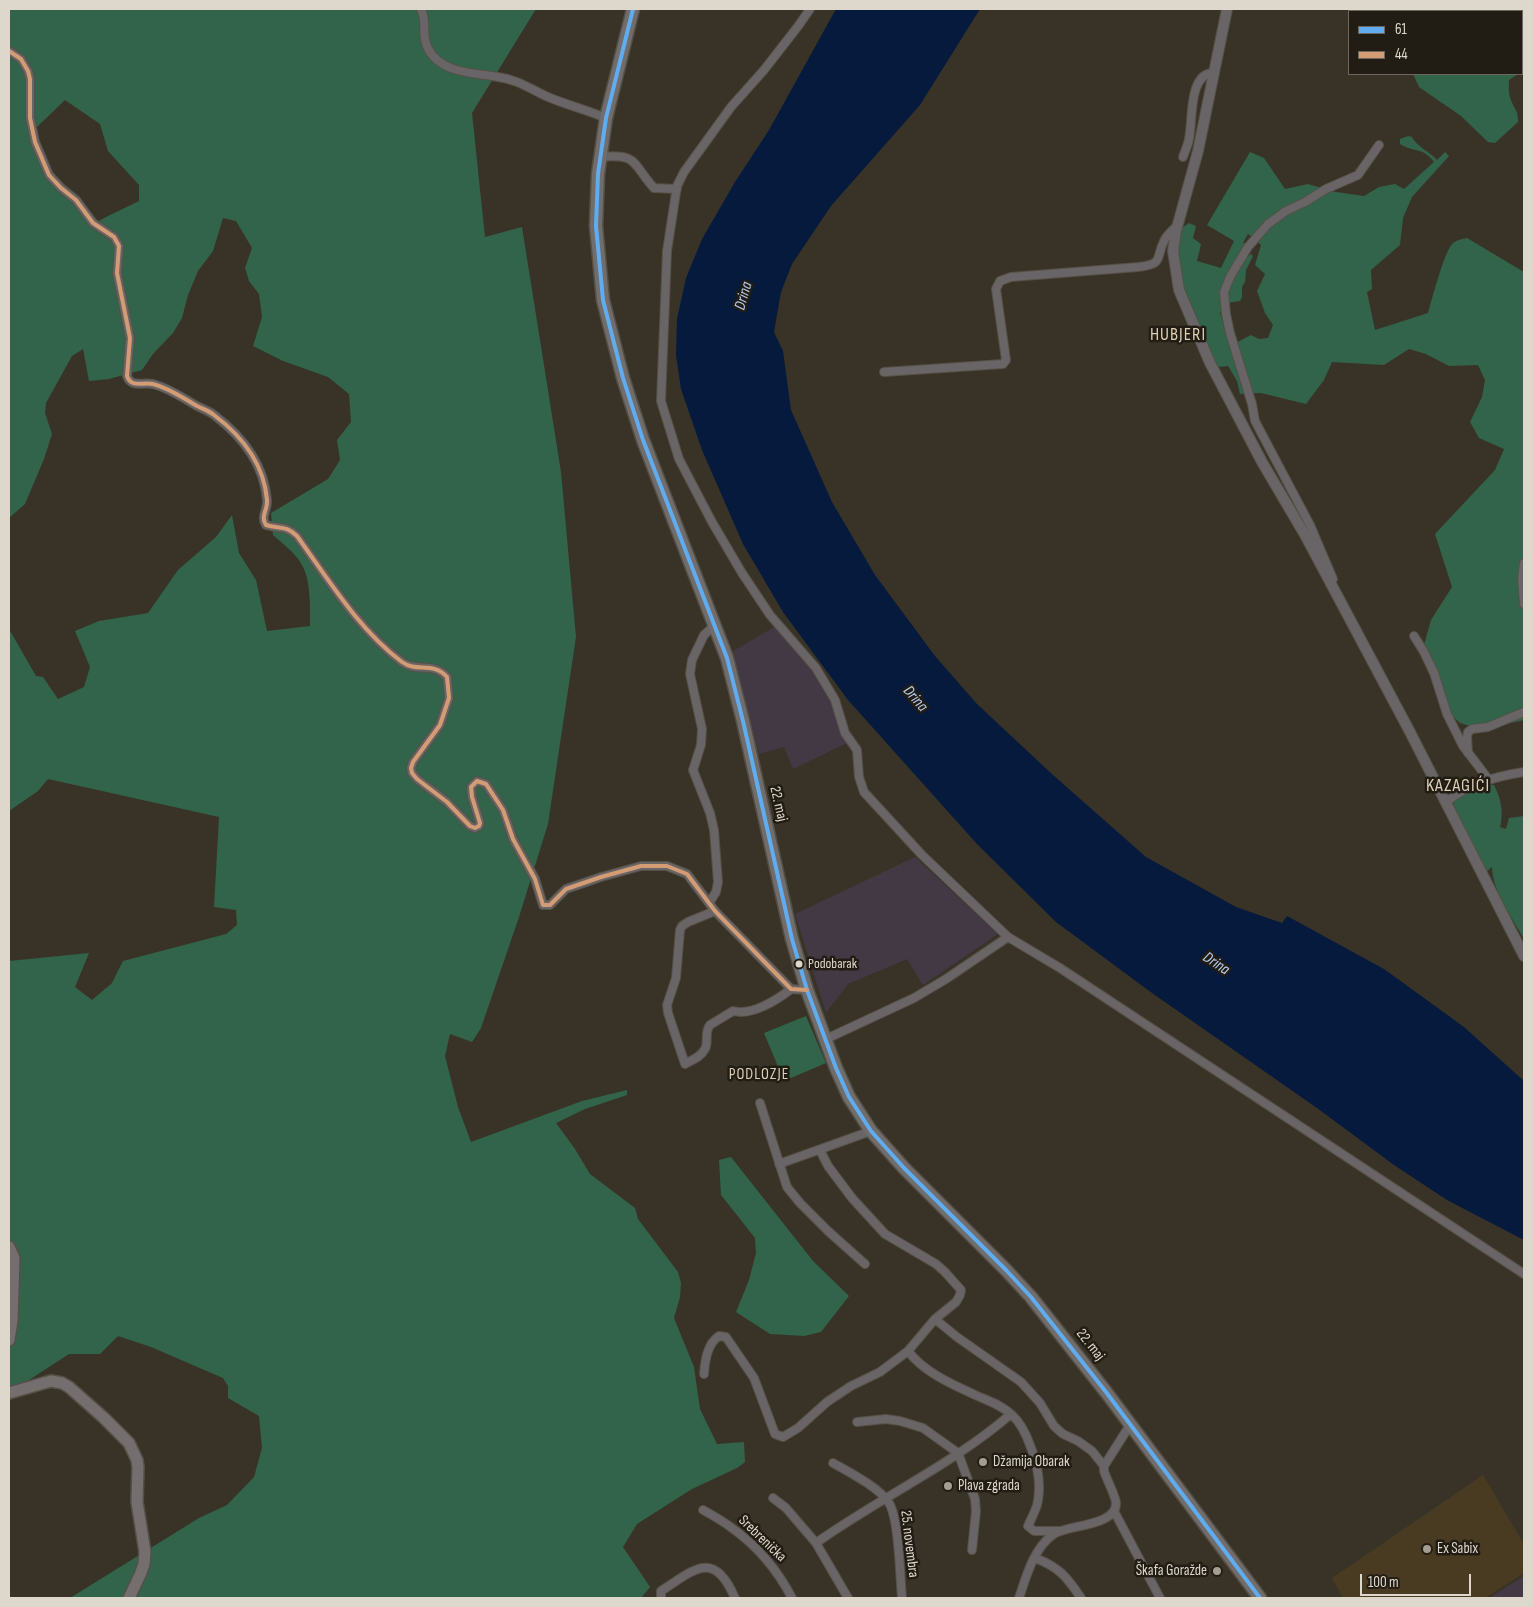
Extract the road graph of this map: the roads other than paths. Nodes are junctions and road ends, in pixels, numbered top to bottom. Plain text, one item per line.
1 (421, 9) edge
2 (633, 9) edge
3 (810, 9) edge
4 (1227, 9) edge
5 (1233, 9) edge
6 (1224, 23) junction
7 (9, 51) edge
8 (1214, 73) junction
9 (606, 118) junction
10 (1379, 145) dead end
11 (600, 156) junction
12 (1184, 157) dead end
13 (677, 189) junction
14 (1178, 225) junction
15 (884, 372) dead end
16 (1524, 563) edge
17 (1340, 602) junction
18 (1524, 604) edge
19 (715, 625) junction
20 (1414, 636) dead end
21 (1524, 712) edge
22 (1468, 753) junction
23 (1524, 772) edge
24 (1489, 780) junction
25 (1446, 802) junction
26 (709, 902) junction
27 (715, 911) junction
28 (1008, 937) junction
29 (1524, 956) edge
30 (792, 989) junction
31 (807, 990) junction
32 (826, 1039) junction
33 (760, 1103) dead end
34 (871, 1131) junction
35 (820, 1150) junction
36 (779, 1164) junction
37 (9, 1247) edge
38 (865, 1264) dead end
39 (1524, 1274) edge
40 (935, 1319) junction
41 (9, 1340) edge
42 (908, 1351) junction
43 (704, 1374) dead end
44 (9, 1393) edge
45 (1011, 1414) junction
46 (857, 1422) dead end
47 (1130, 1425) junction
48 (958, 1453) junction
49 (833, 1463) dead end
50 (1104, 1466) junction
51 (773, 1498) dead end
52 (886, 1499) junction
53 (703, 1510) dead end
54 (1114, 1511) junction
55 (1059, 1531) junction
56 (816, 1543) junction
57 (972, 1550) dead end
58 (1035, 1558) junction
59 (1157, 1597) edge
60 (129, 1598) edge
61 (660, 1598) edge
62 (735, 1598) edge
63 (792, 1598) edge
64 (848, 1598) edge
65 (902, 1598) edge
66 (1019, 1598) edge
67 (1081, 1598) edge
68 (1260, 1598) edge

1 - 9 street
2 - 9 main road, 22. maj
3 - 13 street
4 - 6 street
5 - 6 street
6 - 8 street
7 - 26 street
8 - 12 street
8 - 14 street
9 - 11 main road, 22. maj
10 - 17 street
11 - 13 street
11 - 19 main road, 22. maj
13 - 28 street
14 - 15 street
14 - 17 street
16 - 18 street
17 - 25 street
19 - 26 street
19 - 31 main road, 22. maj
20 - 22 street
21 - 22 street
22 - 24 street
23 - 24 street
24 - 25 street
25 - 29 street
26 - 27 street
27 - 30 street
27 - 30 street
28 - 32 street
28 - 39 street
30 - 31 street
31 - 32 main road, 22. maj
32 - 34 main road, 22. maj
33 - 36 street
34 - 35 street
34 - 47 main road, 22. maj
35 - 36 street
35 - 40 street
36 - 38 street
37 - 41 main road
40 - 42 street
40 - 50 street
42 - 43 street
42 - 45 street
44 - 60 main road
45 - 48 street
45 - 55 street
46 - 48 street
47 - 50 street
47 - 68 main road, 22. maj
48 - 52 street
48 - 57 street
49 - 52 street, 25. novembra
50 - 54 street
51 - 56 street
52 - 56 street
52 - 65 street, 25. novembra
53 - 63 street, Srebrenička
54 - 55 street
54 - 59 street
55 - 58 street
56 - 64 street
58 - 66 street
58 - 67 street
61 - 62 street

